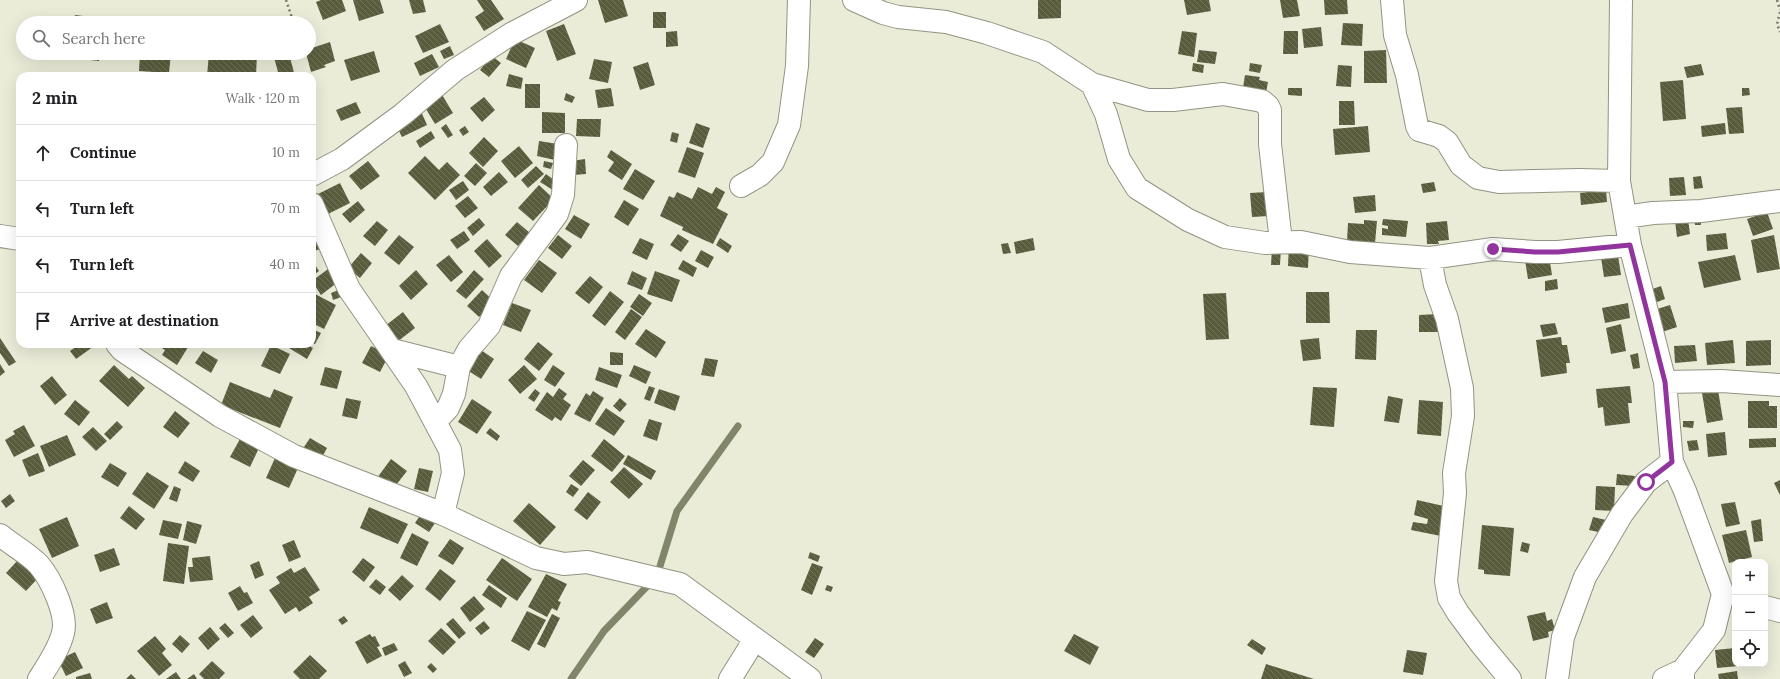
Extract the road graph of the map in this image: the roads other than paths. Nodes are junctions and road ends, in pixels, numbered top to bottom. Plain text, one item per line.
1 (576, 0) edge
2 (799, 0) edge
3 (854, 0) edge
4 (1392, 0) edge
5 (1621, 0) edge
6 (1092, 84) junction
7 (566, 145) dead end
8 (316, 173) edge
9 (1619, 181) junction
10 (740, 186) dead end
11 (1780, 201) edge
12 (316, 213) edge
13 (1625, 216) junction
14 (0, 236) edge
15 (16, 238) edge
16 (1280, 242) junction
17 (1630, 245) junction
18 (1430, 258) junction
19 (120, 348) edge
20 (392, 350) junction
21 (459, 368) junction
22 (1665, 382) junction
23 (1780, 386) edge
24 (435, 422) junction
25 (1672, 462) junction
26 (443, 514) junction
27 (0, 536) edge
28 (1729, 596) edge
29 (1768, 608) edge
30 (1780, 611) edge
31 (755, 639) junction
32 (1683, 674) edge
33 (39, 679) edge
34 (730, 679) edge
35 (810, 679) edge
36 (1510, 679) edge
37 (1558, 679) edge
38 (1664, 679) edge

1 - 8 street
2 - 10 street
3 - 6 street
4 - 9 street
5 - 9 street
6 - 16 street
6 - 16 street
7 - 21 street
9 - 13 street
11 - 13 street
12 - 20 street
13 - 17 street
14 - 15 street
16 - 18 street
17 - 18 street
17 - 22 street
18 - 36 street
19 - 26 street
20 - 21 street
20 - 24 street
21 - 24 street
22 - 23 street
22 - 25 street
24 - 26 street
25 - 28 street
25 - 37 street
26 - 31 street
27 - 33 street
28 - 32 street
29 - 30 street
31 - 34 street
31 - 35 street
32 - 38 street

